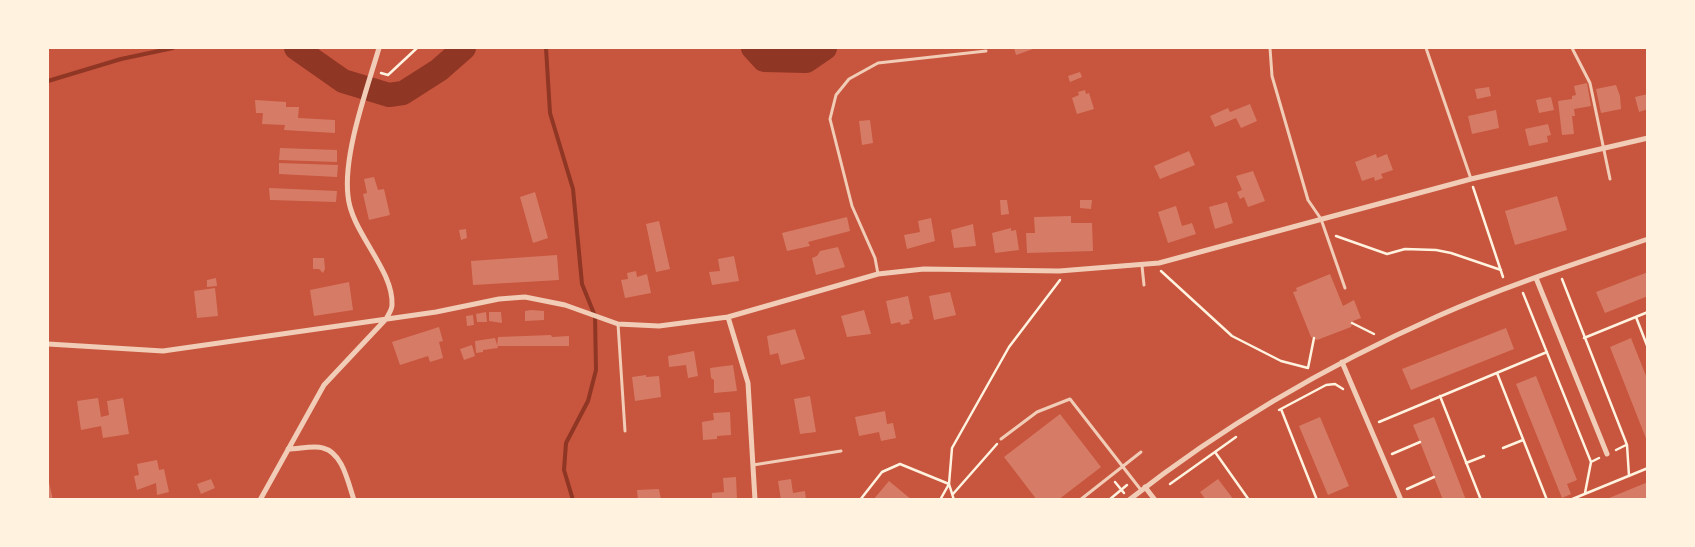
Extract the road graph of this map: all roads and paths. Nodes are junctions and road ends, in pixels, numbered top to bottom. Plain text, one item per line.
1 (379, 48) edge
2 (417, 48) edge
3 (1270, 48) edge
4 (1426, 48) edge
5 (1572, 48) edge
6 (986, 51) dead end
7 (372, 71) junction
8 (1648, 138) edge
9 (1603, 149) junction
10 (1471, 179) junction
11 (1610, 179) dead end
12 (1473, 187) dead end
13 (1322, 222) junction
14 (1648, 239) edge
15 (1142, 266) junction
16 (1160, 270) dead end
17 (1501, 270) junction
18 (1059, 271) junction
19 (878, 274) junction
20 (1503, 277) dead end
21 (1536, 278) junction
22 (1562, 279) dead end
23 (1144, 285) dead end
24 (1345, 288) dead end
25 (1523, 293) dead end
26 (1648, 312) edge
27 (728, 317) junction
28 (1636, 317) junction
29 (386, 319) junction
30 (1352, 323) dead end
31 (618, 324) junction
32 (1374, 334) dead end
33 (1314, 338) dead end
34 (1584, 338) junction
35 (48, 344) edge
36 (1648, 348) edge
37 (1548, 352) junction
38 (1342, 362) junction
39 (1497, 373) junction
40 (1347, 392) dead end
41 (1440, 396) junction
42 (1281, 409) junction
43 (1273, 414) dead end
44 (1379, 422) dead end
45 (625, 430) dead end
46 (1242, 432) dead end
47 (1001, 440) joint
48 (1523, 440) junction
49 (1420, 442) dead end
50 (1626, 445) junction
51 (1503, 448) dead end
52 (288, 449) junction
53 (841, 451) dead end
54 (1141, 452) dead end
55 (1215, 452) junction
56 (1392, 454) dead end
57 (1606, 454) junction
58 (1484, 456) dead end
59 (1591, 462) junction
60 (1466, 463) junction
61 (753, 465) junction
62 (1123, 467) junction
63 (1648, 468) edge
64 (1434, 476) dead end
65 (1629, 476) junction
66 (1111, 477) junction
67 (949, 484) junction
68 (1128, 484) dead end
69 (1170, 484) dead end
70 (1143, 488) junction
71 (1407, 489) dead end
72 (1121, 490) junction
73 (1585, 493) junction
74 (953, 494) junction
75 (1129, 499) edge
76 (260, 500) edge
77 (354, 500) edge
78 (755, 500) edge
79 (860, 500) edge
80 (940, 500) edge
81 (954, 500) edge
82 (1080, 500) edge
83 (1109, 500) edge
84 (1155, 500) edge
85 (1249, 500) edge
86 (1317, 500) edge
87 (1401, 500) edge
88 (1480, 500) edge
89 (1547, 500) edge
90 (1570, 500) edge

1 - 7 street
2 - 7 path
3 - 13 lane
4 - 10 lane
5 - 9 lane
6 - 19 lane
7 - 29 street
8 - 9 street
9 - 10 street
9 - 11 lane
10 - 13 street
12 - 17 path
13 - 15 street
13 - 17 path
13 - 24 lane
14 - 21 street
15 - 18 street
15 - 23 lane
16 - 33 path
17 - 20 path
18 - 19 street
18 - 67 path
19 - 27 street
21 - 38 street
21 - 57 street
22 - 34 path
25 - 37 path
26 - 28 path
27 - 31 street
27 - 61 street
28 - 34 path
28 - 36 path
29 - 31 street
29 - 35 street
29 - 52 street
30 - 32 path
31 - 45 lane
34 - 50 path
37 - 39 path
37 - 59 path
38 - 70 street
38 - 87 street
39 - 41 path
39 - 48 path
40 - 42 path
41 - 44 path
41 - 60 path
42 - 43 path
42 - 86 path
46 - 55 path
47 - 62 lane
47 - 74 path
48 - 51 path
48 - 89 path
49 - 56 path
50 - 57 path
50 - 65 path
52 - 76 street
52 - 77 street
53 - 61 lane
54 - 62 lane
55 - 69 path
55 - 85 path
57 - 59 path
58 - 60 path
59 - 73 path
60 - 88 path
61 - 78 street
62 - 66 lane
62 - 70 lane
63 - 65 path
64 - 71 path
65 - 73 path
66 - 72 path
66 - 82 lane
67 - 74 path
67 - 79 path
67 - 80 path
68 - 72 path
70 - 75 street
70 - 84 street
72 - 75 path
72 - 83 path
73 - 90 path
74 - 81 path

